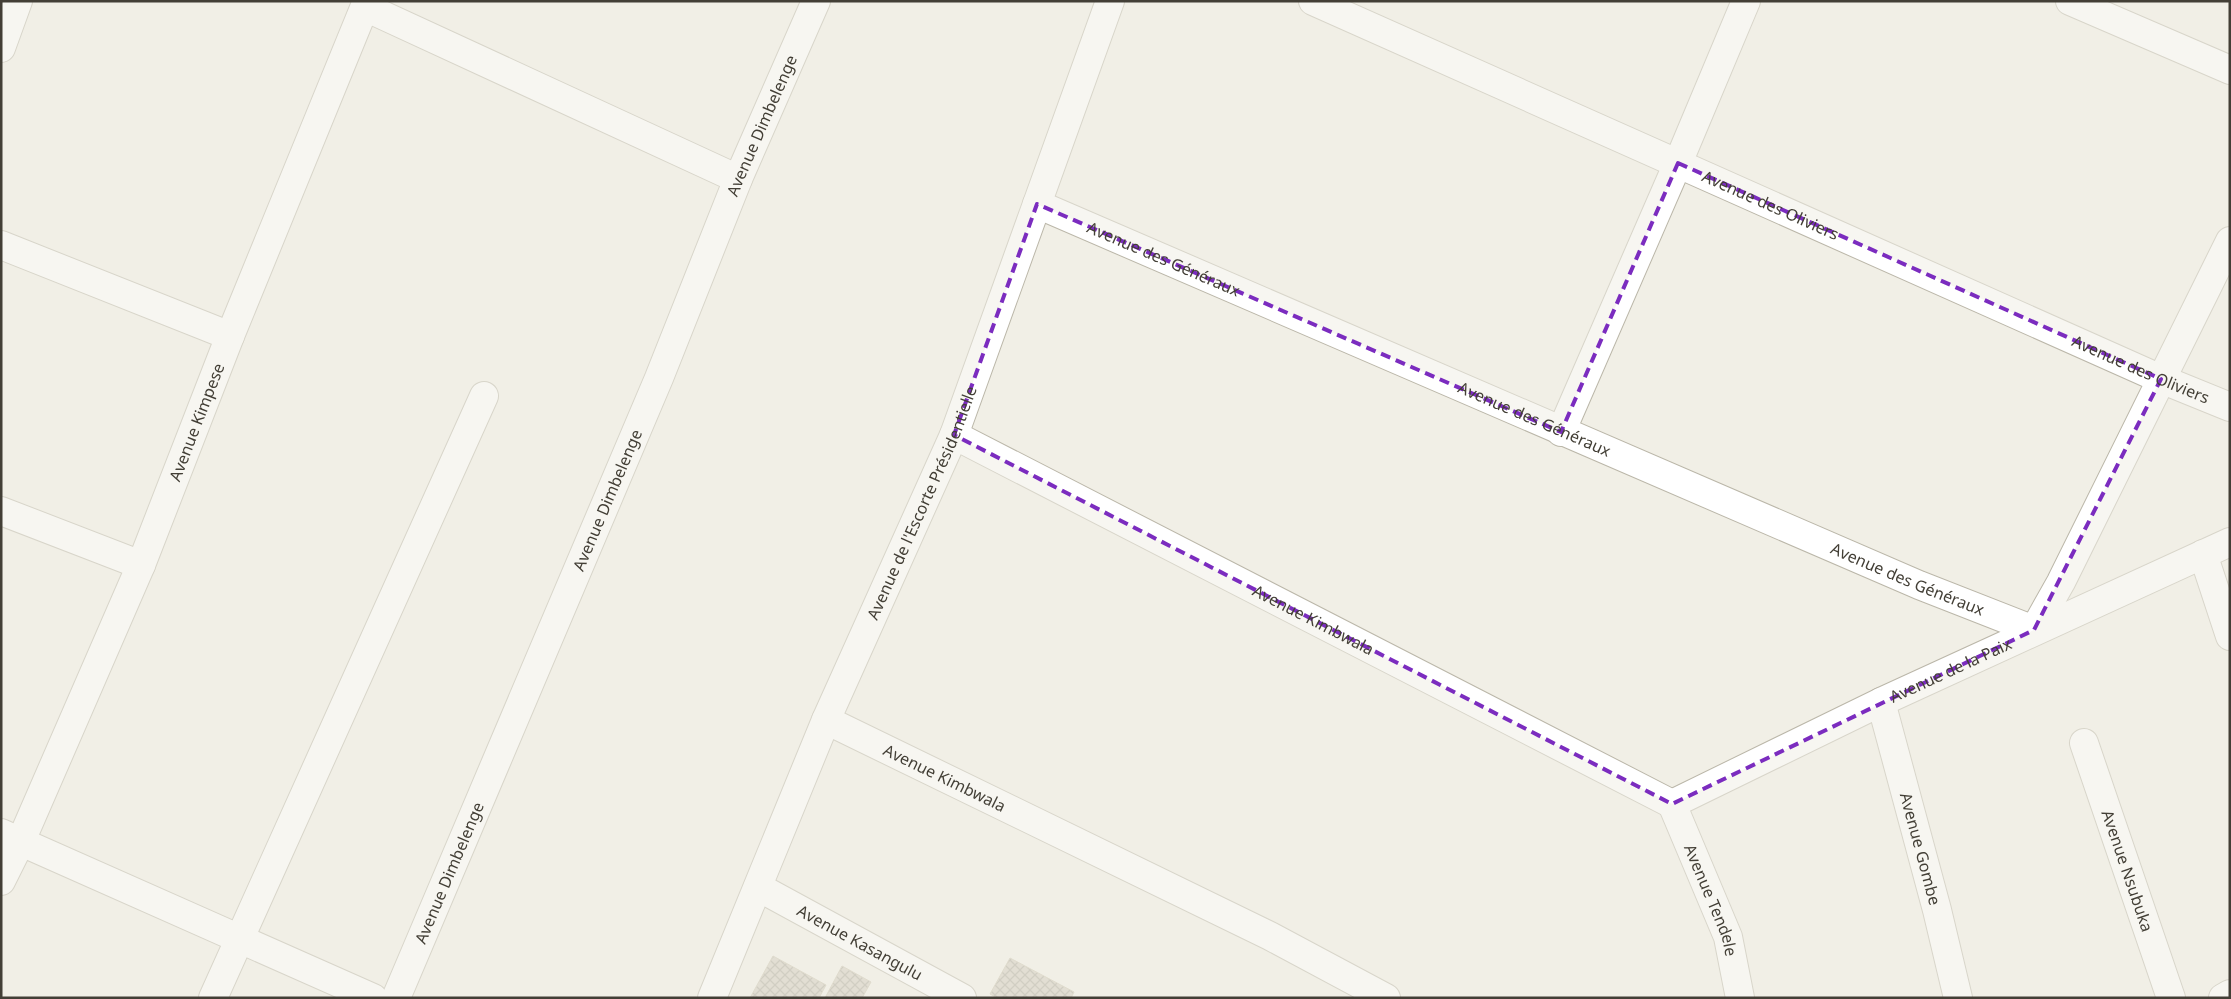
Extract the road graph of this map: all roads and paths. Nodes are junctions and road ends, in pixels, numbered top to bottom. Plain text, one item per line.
1 (18, 1) edge
2 (816, 1) edge
3 (1110, 1) edge
4 (1313, 1) edge
5 (1746, 1) edge
6 (2070, 1) edge
7 (366, 4) edge
8 (1, 48) edge
9 (2230, 70) edge
10 (1678, 163) junction
11 (738, 179) junction
12 (1036, 204) junction
13 (2230, 241) edge
14 (1, 245) edge
15 (230, 336) junction
16 (2161, 379) junction
17 (484, 396) dead end
18 (2230, 406) edge
19 (1561, 432) junction
20 (954, 435) junction
21 (1, 511) edge
22 (2230, 542) edge
23 (2203, 554) junction
24 (141, 564) junction
25 (2034, 630) junction
26 (2230, 636) edge
27 (1881, 702) junction
28 (826, 720) junction
29 (2084, 743) dead end
30 (1672, 804) junction
31 (11, 837) edge
32 (1, 881) edge
33 (758, 887) junction
34 (241, 938) junction
35 (2230, 994) edge
36 (213, 998) edge
37 (373, 998) edge
38 (396, 998) edge
39 (712, 998) edge
40 (962, 998) edge
41 (1386, 998) edge
42 (1740, 998) edge
43 (1958, 998) edge
44 (2171, 998) edge
45 (2224, 998) edge

1 - 8 street
2 - 11 street, Avenue Dimbelenge
3 - 12 street, Avenue de l'Escorte Présidentielle
4 - 10 street, Avenue des Oliviers
5 - 10 street
6 - 9 street
7 - 11 street
7 - 15 street, Avenue Kimpese
10 - 16 street, Avenue des Oliviers
10 - 19 street
11 - 38 street, Avenue Dimbelenge
12 - 19 street, Avenue des Généraux
12 - 20 street, Avenue de l'Escorte Présidentielle
13 - 16 street
14 - 15 street
15 - 24 street, Avenue Kimpese
16 - 18 street, Avenue des Oliviers
16 - 25 street
17 - 34 street
19 - 25 street, Avenue des Généraux
20 - 28 street, Avenue de l'Escorte Présidentielle
20 - 30 street, Avenue Kimbwala
21 - 24 street
22 - 23 street, Avenue de la Paix
23 - 25 street, Avenue de la Paix
23 - 26 street
24 - 31 street, Avenue Kimpese
25 - 27 street, Avenue de la Paix
27 - 30 street, Avenue de la Paix
27 - 43 street, Avenue Gombe
28 - 33 street, Avenue de l'Escorte Présidentielle
28 - 41 street, Avenue Kimbwala
29 - 44 street, Avenue Nsubuka
30 - 42 street, Avenue Tendele
31 - 32 street, Avenue Kimpese
31 - 34 street
33 - 39 street, Avenue de l'Escorte Présidentielle
33 - 40 street, Avenue Kasangulu
34 - 36 street
34 - 37 street
35 - 45 street

